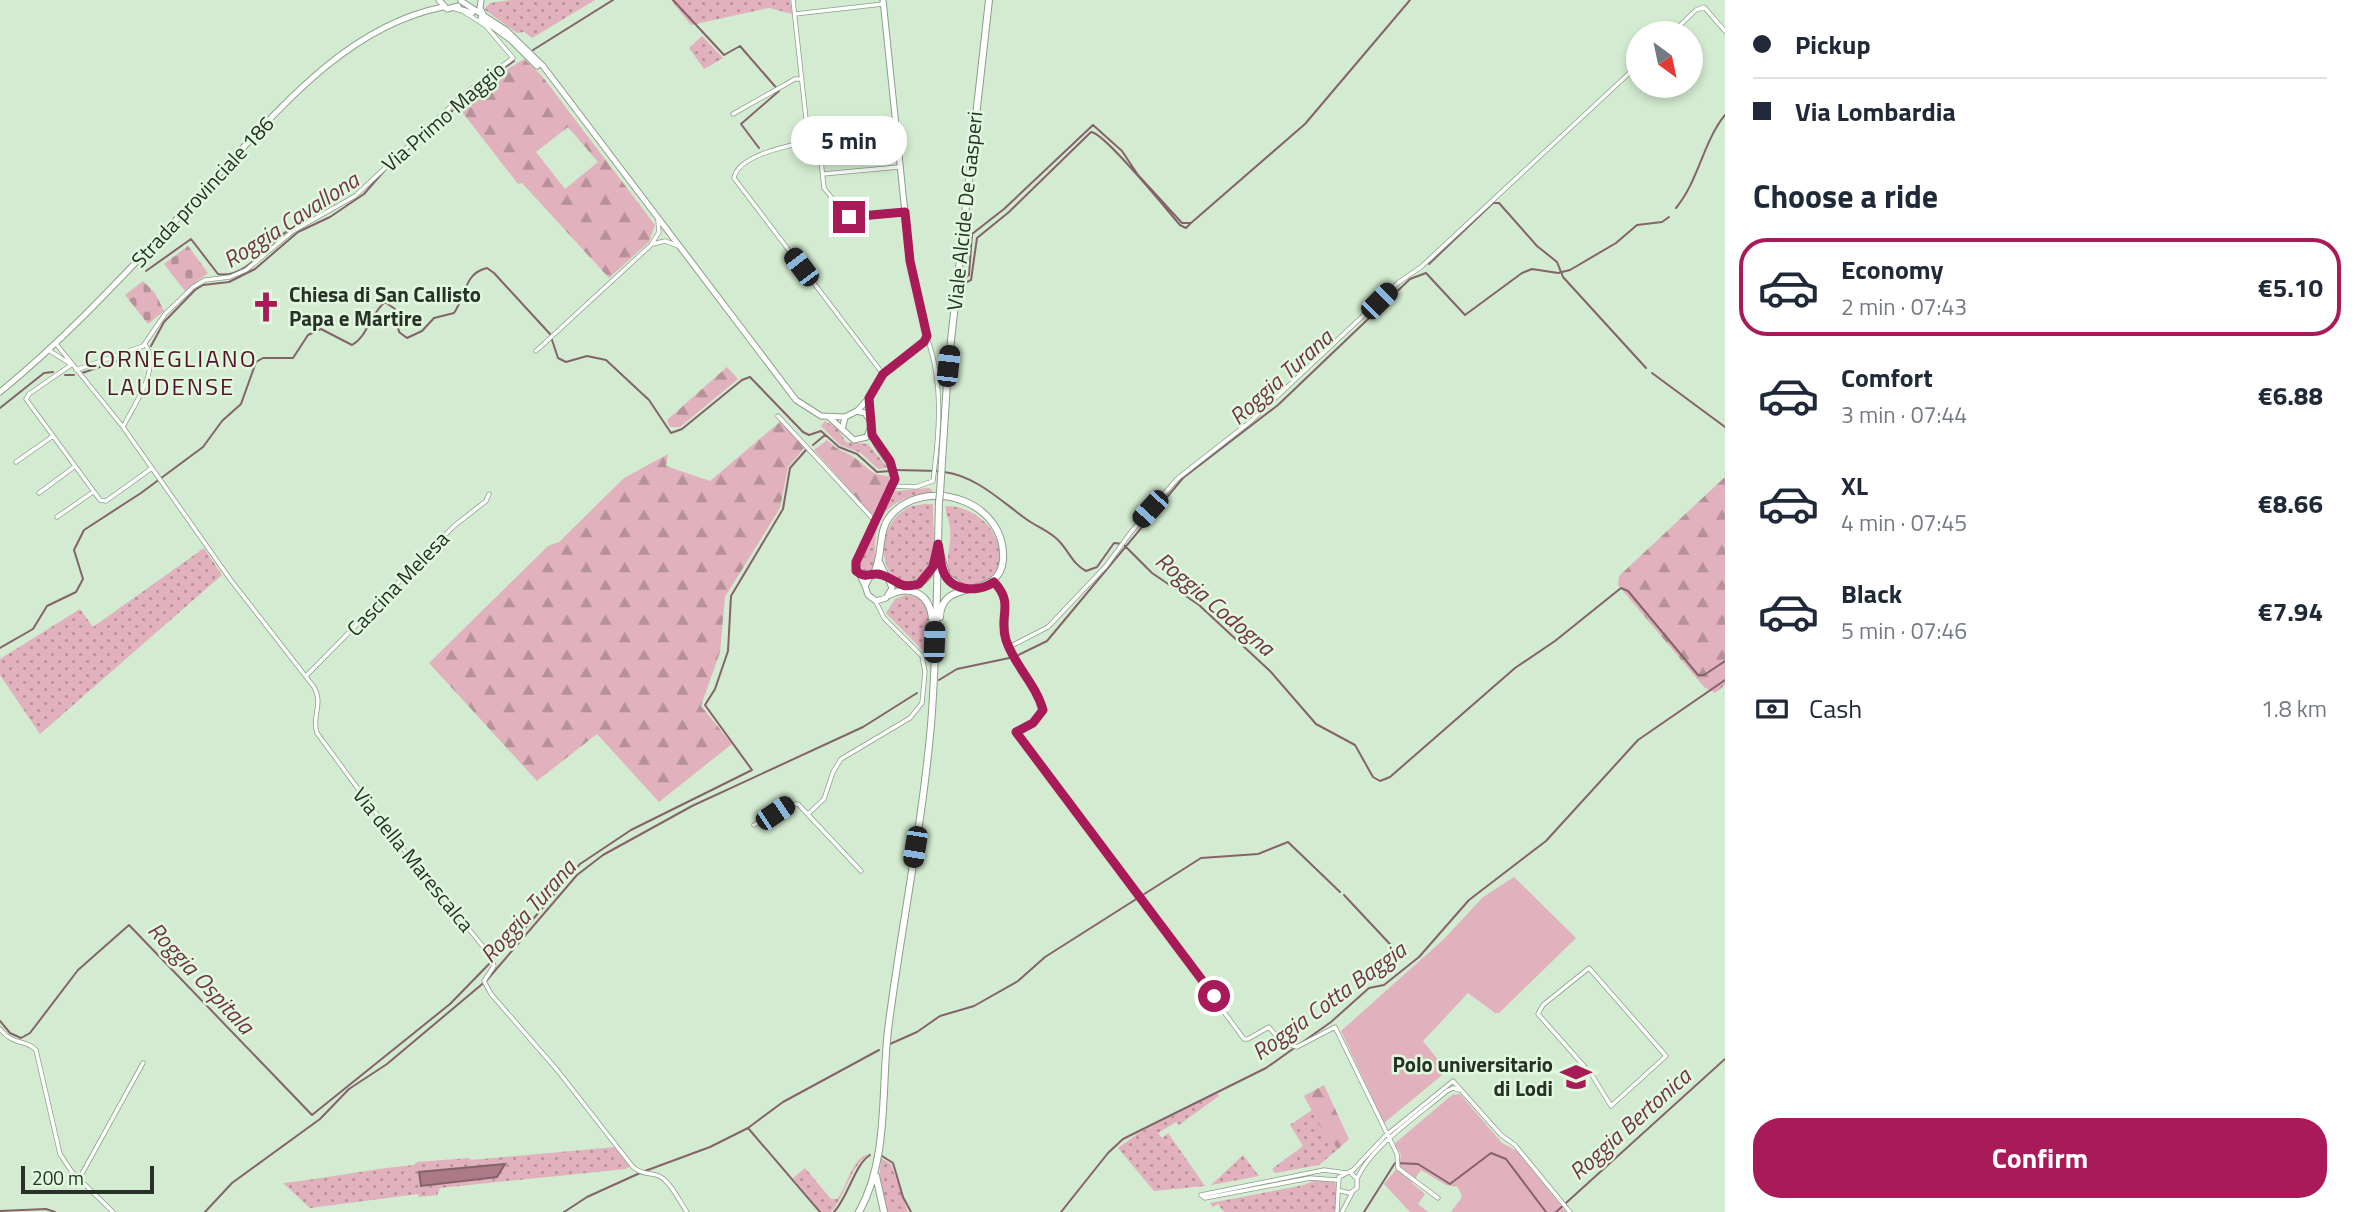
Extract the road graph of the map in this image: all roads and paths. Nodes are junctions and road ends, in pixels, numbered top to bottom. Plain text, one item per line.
1 (437, 0) edge
2 (461, 0) edge
3 (481, 0) edge
4 (793, 0) edge
5 (989, 0) edge
6 (884, 2) edge
7 (443, 7) junction
8 (457, 8) junction
9 (420, 13) junction
10 (795, 14) junction
11 (484, 16) junction
12 (1685, 21) edge
13 (1725, 31) edge
14 (1626, 76) edge
15 (802, 79) junction
16 (554, 83) junction
17 (733, 114) dead end
18 (814, 139) junction
19 (901, 166) junction
20 (822, 174) junction
21 (905, 212) junction
22 (657, 218) junction
23 (651, 245) junction
24 (678, 246) junction
25 (927, 338) junction
26 (145, 344) junction
27 (57, 345) junction
28 (50, 351) junction
29 (536, 351) dead end
30 (70, 364) junction
31 (76, 370) junction
32 (883, 374) junction
33 (0, 392) edge
34 (869, 398) junction
35 (857, 411) junction
36 (869, 415) junction
37 (778, 416) dead end
38 (845, 417) junction
39 (830, 418) junction
40 (843, 426) junction
41 (122, 427) junction
42 (872, 431) junction
43 (52, 436) junction
44 (864, 439) junction
45 (877, 446) junction
46 (16, 462) dead end
47 (937, 465) junction
48 (75, 467) junction
49 (152, 468) junction
50 (937, 479) junction
51 (894, 486) junction
52 (93, 492) junction
53 (39, 493) dead end
54 (489, 494) dead end
55 (57, 517) dead end
56 (875, 521) junction
57 (938, 544) junction
58 (879, 562) junction
59 (856, 572) junction
60 (872, 576) junction
61 (888, 578) junction
62 (994, 582) junction
63 (865, 586) junction
64 (967, 590) junction
65 (888, 597) junction
66 (873, 600) junction
67 (882, 614) junction
68 (934, 642) junction
69 (1009, 647) junction
70 (306, 676) junction
71 (808, 814) junction
72 (754, 824) dead end
73 (861, 872) dead end
74 (0, 1029) edge
75 (143, 1063) dead end
76 (1611, 1106) joint
77 (1388, 1137) junction
78 (876, 1165) junction
79 (1347, 1173) junction
80 (1357, 1178) junction
81 (79, 1179) junction
82 (1338, 1181) junction
83 (1338, 1187) junction
84 (1352, 1192) junction
85 (1438, 1198) dead end
86 (1568, 1210) edge
87 (113, 1212) edge
88 (687, 1212) edge
89 (859, 1212) edge
90 (884, 1212) edge
91 (1340, 1212) edge

1 - 7 main road
1 - 9 main road
2 - 8 main road
2 - 11 main road
3 - 11 main road
4 - 10 street
5 - 47 main road, Viale Alcide De Gasperi
6 - 10 street
6 - 19 main road
7 - 8 main road
7 - 9 main road
8 - 16 main road
8 - 26 street, Via Primo Maggio
9 - 27 main road, Strada provinciale 186
10 - 15 street
11 - 16 main road
12 - 13 street
14 - 69 street
15 - 17 street
15 - 18 street
16 - 22 main road
18 - 20 street
18 - 32 street
19 - 20 street
19 - 21 main road
20 - 21 street
21 - 25 main road
22 - 23 street
22 - 24 main road
23 - 24 street
23 - 29 street
24 - 39 main road
25 - 32 main road
25 - 47 street
26 - 31 street
26 - 41 street
27 - 28 main road, Strada provinciale 186
27 - 30 street
28 - 30 street
28 - 33 main road, Strada provinciale 186
30 - 31 street, Via della Marescalca
30 - 43 street
31 - 41 street, Via della Marescalca
32 - 34 main road
34 - 35 main road
34 - 36 main road
35 - 36 main road
35 - 38 main road
36 - 42 main road
37 - 56 street
38 - 39 main road
38 - 40 main road
39 - 40 main road
40 - 44 main road
41 - 49 street, Via della Marescalca
42 - 44 main road
42 - 45 main road
43 - 46 street
43 - 48 street
44 - 45 main road
45 - 51 main road
47 - 50 main road, Viale Alcide De Gasperi
48 - 52 street
48 - 53 street
49 - 52 street
49 - 70 street, Via della Marescalca
50 - 51 street
50 - 57 main road, Viale Alcide De Gasperi, bridge
51 - 56 main road
52 - 55 street
54 - 70 street, Cascina Melesa
56 - 59 main road
57 - 61 main road
57 - 64 main road
57 - 68 main road, Viale Alcide De Gasperi
58 - 60 main road
58 - 61 main road
58 - 62 main road
59 - 60 main road
59 - 63 main road
60 - 61 main road
60 - 63 main road
61 - 65 main road
62 - 64 main road
62 - 69 street
63 - 66 main road
64 - 68 main road
65 - 66 main road
65 - 67 street
65 - 68 main road
66 - 67 street
67 - 71 street
68 - 78 main road
69 - 77 street
70 - 88 street, Via della Marescalca
71 - 72 street
71 - 73 street
74 - 81 street
75 - 81 street
76 - 76 street
77 - 79 street
77 - 80 street
77 - 85 street
77 - 86 street
78 - 89 main road
78 - 90 main road
79 - 80 street
79 - 82 street
79 - 82 street
80 - 84 street
81 - 87 street
82 - 83 street
83 - 84 street
83 - 91 street
84 - 91 street

